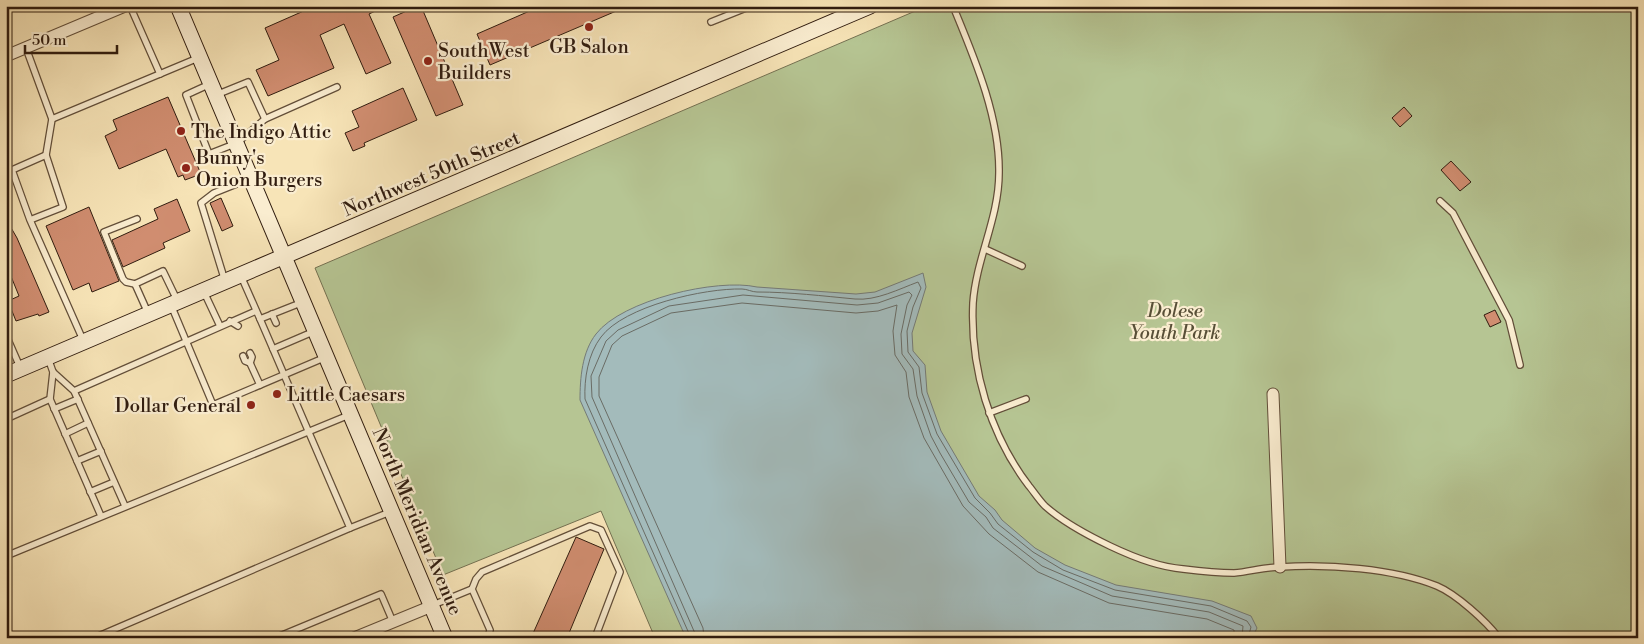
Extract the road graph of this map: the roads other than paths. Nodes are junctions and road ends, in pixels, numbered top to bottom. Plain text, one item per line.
1 (125, 6) edge
2 (130, 6) edge
3 (178, 6) edge
4 (752, 6) edge
5 (870, 6) edge
6 (953, 6) edge
7 (711, 22) dead end
8 (26, 48) junction
9 (6, 56) edge
10 (200, 58) junction
11 (160, 74) junction
12 (337, 87) dead end
13 (214, 89) junction
14 (52, 119) junction
15 (265, 120) junction
16 (236, 144) junction
17 (46, 155) junction
18 (251, 179) junction
19 (1440, 201) dead end
20 (137, 219) dead end
21 (30, 220) junction
22 (985, 249) junction
23 (284, 257) junction
24 (1022, 266) dead end
25 (240, 276) junction
26 (225, 282) junction
27 (135, 284) junction
28 (204, 292) junction
29 (302, 302) junction
30 (175, 304) junction
31 (256, 311) junction
32 (272, 314) junction
33 (149, 315) junction
34 (260, 319) junction
35 (276, 323) dead end
36 (230, 325) junction
37 (220, 326) junction
38 (238, 326) dead end
39 (315, 330) junction
40 (6, 335) edge
41 (282, 336) dead end
42 (187, 341) junction
43 (84, 342) junction
44 (286, 343) junction
45 (273, 349) junction
46 (250, 353) dead end
47 (243, 356) dead end
48 (326, 357) junction
49 (250, 363) junction
50 (51, 365) junction
51 (1520, 365) dead end
52 (21, 369) junction
53 (284, 374) junction
54 (6, 375) edge
55 (260, 385) junction
56 (74, 391) junction
57 (1273, 394) dead end
58 (50, 399) junction
59 (78, 399) junction
60 (1026, 399) dead end
61 (54, 409) junction
62 (989, 413) junction
63 (351, 414) junction
64 (6, 419) edge
65 (88, 422) junction
66 (310, 431) junction
67 (65, 434) junction
68 (101, 451) junction
69 (77, 461) junction
70 (114, 482) junction
71 (90, 492) junction
72 (125, 506) junction
73 (392, 511) junction
74 (101, 516) junction
75 (350, 528) junction
76 (6, 556) edge
77 (1280, 567) junction
78 (472, 589) junction
79 (432, 606) junction
80 (393, 622) junction
81 (94, 638) edge
82 (275, 638) edge
83 (354, 638) edge
84 (445, 638) edge
85 (488, 638) edge
86 (594, 638) edge
87 (1499, 638) edge

1 - 8 street
2 - 11 lane
3 - 10 main road, North Meridian Avenue
4 - 7 lane
5 - 23 main road, Northwest 50th Street
6 - 22 lane
8 - 9 street
8 - 14 lane
10 - 11 lane
10 - 13 main road, North Meridian Avenue
11 - 14 lane
12 - 15 lane
13 - 15 lane
13 - 16 main road, North Meridian Avenue
13 - 16 lane
14 - 17 lane
15 - 16 lane
16 - 18 main road, North Meridian Avenue
17 - 21 lane
17 - 21 lane
18 - 23 main road, North Meridian Avenue
18 - 26 lane
19 - 51 lane
20 - 27 lane
21 - 43 lane
22 - 24 lane
22 - 62 lane
23 - 25 main road, Northwest 50th Street
23 - 29 main road, North Meridian Avenue
25 - 26 main road, Northwest 50th Street
25 - 31 lane
26 - 28 main road, Northwest 50th Street
27 - 30 lane
27 - 33 lane
28 - 30 main road, Northwest 50th Street
28 - 37 lane
29 - 32 lane
29 - 39 main road, North Meridian Avenue
30 - 33 main road, Northwest 50th Street
30 - 42 lane
31 - 34 lane
31 - 36 lane
32 - 34 lane
32 - 35 lane
33 - 43 main road, Northwest 50th Street
34 - 45 lane
36 - 37 lane
36 - 38 lane
37 - 42 lane
39 - 44 lane
39 - 48 main road, North Meridian Avenue
40 - 52 lane
41 - 44 lane
42 - 55 lane
42 - 56 lane
43 - 50 main road, Northwest 50th Street
44 - 45 lane
45 - 53 lane
46 - 49 lane
47 - 49 lane
48 - 53 lane
48 - 63 main road, North Meridian Avenue
49 - 55 lane
50 - 52 main road, Northwest 50th Street
50 - 56 lane
50 - 58 lane
52 - 54 main road, Northwest 50th Street
53 - 55 lane
53 - 66 lane
56 - 59 lane
57 - 77 street
58 - 61 lane
58 - 64 lane
59 - 61 lane
59 - 65 lane
60 - 62 lane
61 - 67 lane
62 - 77 lane
63 - 66 lane
63 - 73 main road, North Meridian Avenue
65 - 67 lane
65 - 68 lane
66 - 72 lane
66 - 75 lane
67 - 69 lane
68 - 69 lane
68 - 70 lane
69 - 71 lane
70 - 71 lane
70 - 72 lane
71 - 74 lane
72 - 74 lane
73 - 75 lane
73 - 79 main road, North Meridian Avenue
74 - 76 lane
75 - 81 lane
77 - 87 lane
78 - 79 lane
78 - 85 lane
78 - 86 lane
79 - 80 street
79 - 84 main road, North Meridian Avenue
80 - 82 lane
80 - 83 street

